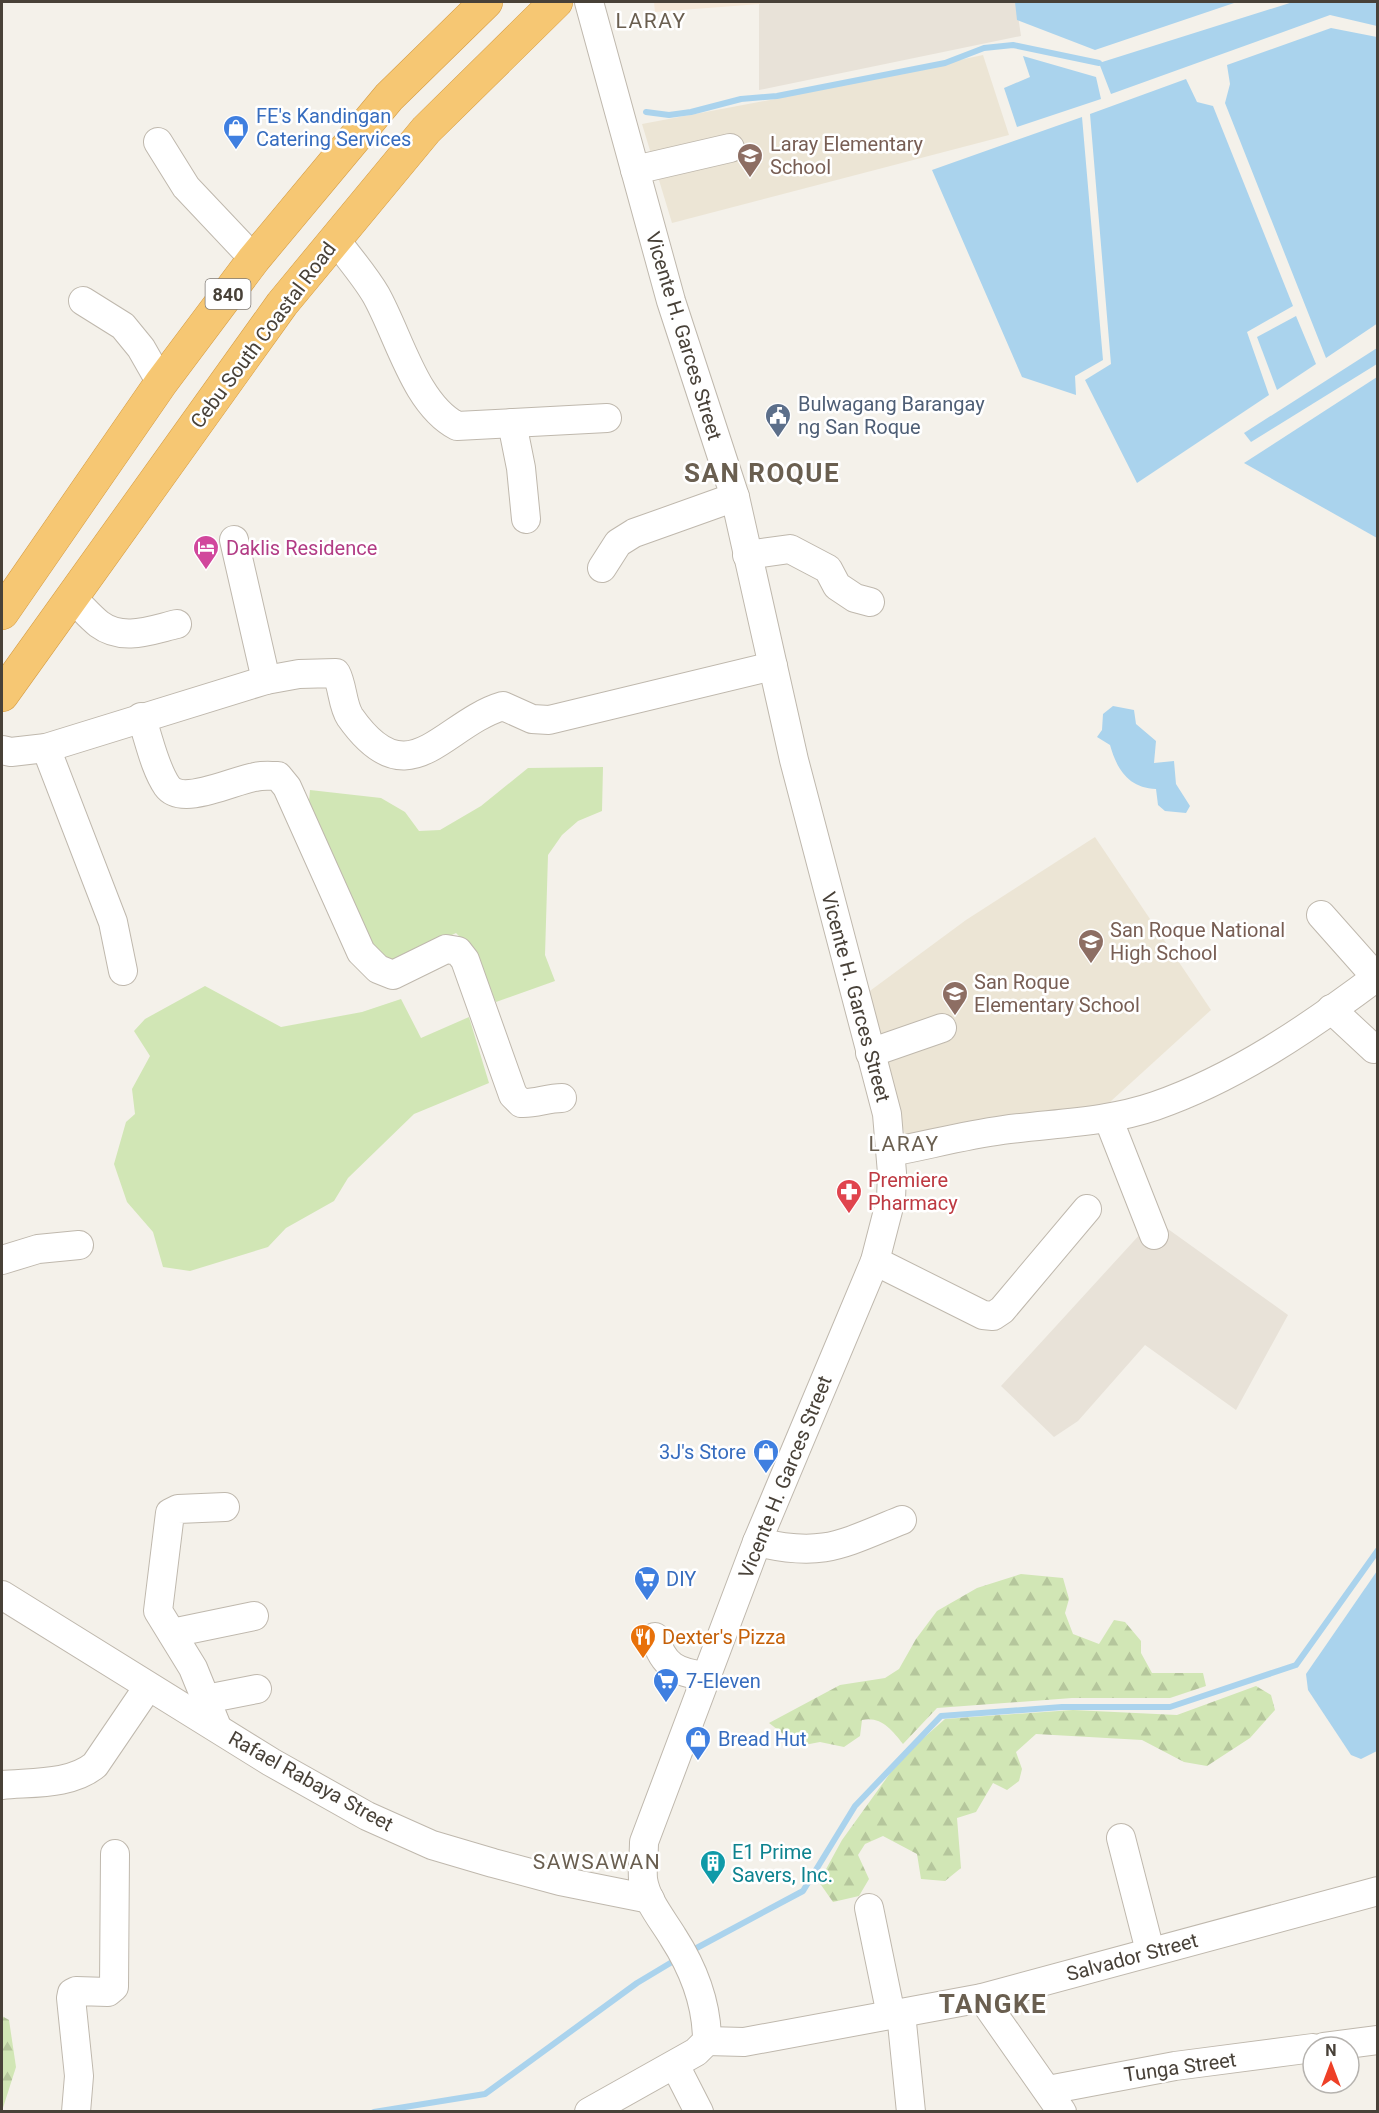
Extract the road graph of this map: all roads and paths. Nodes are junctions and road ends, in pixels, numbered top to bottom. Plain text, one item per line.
1 (486, 2) edge
2 (556, 2) edge
3 (589, 2) edge
4 (158, 142) dead end
5 (730, 148) dead end
6 (635, 170) junction
7 (336, 239) junction
8 (254, 260) junction
9 (83, 301) dead end
10 (161, 383) junction
11 (607, 418) dead end
12 (512, 423) junction
13 (735, 497) junction
14 (526, 519) dead end
15 (234, 540) dead end
16 (747, 555) junction
17 (602, 568) dead end
18 (72, 597) junction
19 (870, 602) dead end
20 (2, 613) edge
21 (177, 624) dead end
22 (773, 666) junction
23 (266, 680) junction
24 (2, 695) edge
25 (141, 717) junction
26 (46, 748) junction
27 (2, 750) edge
28 (1321, 915) dead end
29 (123, 971) dead end
30 (1377, 976) edge
31 (1331, 1009) junction
32 (942, 1028) dead end
33 (1374, 1049) dead end
34 (870, 1053) junction
35 (562, 1098) dead end
36 (1108, 1118) junction
37 (891, 1152) junction
38 (1087, 1209) dead end
39 (1154, 1235) dead end
40 (79, 1245) dead end
41 (2, 1260) edge
42 (875, 1261) junction
43 (225, 1507) dead end
44 (902, 1521) dead end
45 (758, 1542) junction
46 (2, 1596) edge
47 (254, 1616) dead end
48 (172, 1633) junction
49 (655, 1636) dead end
50 (706, 1676) junction
51 (148, 1687) junction
52 (257, 1689) dead end
53 (206, 1699) junction
54 (217, 1727) junction
55 (2, 1785) edge
56 (1121, 1838) dead end
57 (115, 1854) dead end
58 (1377, 1891) edge
59 (650, 1899) junction
60 (869, 1908) dead end
61 (1150, 1951) junction
62 (982, 1998) junction
63 (896, 2014) junction
64 (1377, 2040) edge
65 (707, 2041) junction
66 (1361, 2042) edge
67 (1301, 2050) edge
68 (675, 2065) junction
69 (1055, 2101) edge
70 (76, 2112) edge
71 (589, 2112) edge
72 (699, 2112) edge
73 (911, 2112) edge

1 - 8 highway, 840
2 - 7 highway, Cebu South Coastal Road / 840
3 - 6 street, Vicente H. Garces Street
4 - 8 street
5 - 6 street
6 - 13 street, Vicente H. Garces Street
7 - 12 street
7 - 18 highway, Cebu South Coastal Road / 840
8 - 10 highway, 840
9 - 10 street
10 - 20 highway, 840
11 - 12 street
12 - 14 street
13 - 16 street, Vicente H. Garces Street
13 - 17 street
15 - 23 street
16 - 19 street
16 - 22 street, Vicente H. Garces Street
18 - 21 street
18 - 24 highway, Cebu South Coastal Road / 840
22 - 23 street
22 - 34 street, Vicente H. Garces Street
23 - 25 street
25 - 26 street
25 - 35 street
26 - 27 street
26 - 29 street
28 - 30 street
30 - 31 street
31 - 33 street
31 - 36 street
32 - 34 street
34 - 37 street, Vicente H. Garces Street
36 - 37 street
36 - 39 street
37 - 42 street, Vicente H. Garces Street
38 - 42 street
40 - 41 street
42 - 45 street, Vicente H. Garces Street
43 - 48 street
44 - 45 street
45 - 50 street, Vicente H. Garces Street
46 - 51 street, Rafael Rabaya Street
47 - 48 street
48 - 53 street
49 - 50 street
50 - 59 street, Vicente H. Garces Street
51 - 54 street, Rafael Rabaya Street
51 - 55 street
52 - 53 street
53 - 54 street
54 - 59 street, Rafael Rabaya Street
56 - 61 street
57 - 70 street
58 - 61 street, Salvador Street
59 - 65 street, Vicente H. Garces Street
60 - 63 street
61 - 62 street, Salvador Street
62 - 63 street, Salvador Street
62 - 69 street
63 - 65 street, Salvador Street
63 - 73 street
64 - 66 street
65 - 68 street
67 - 69 street, Tunga Street
68 - 71 street
68 - 72 street

